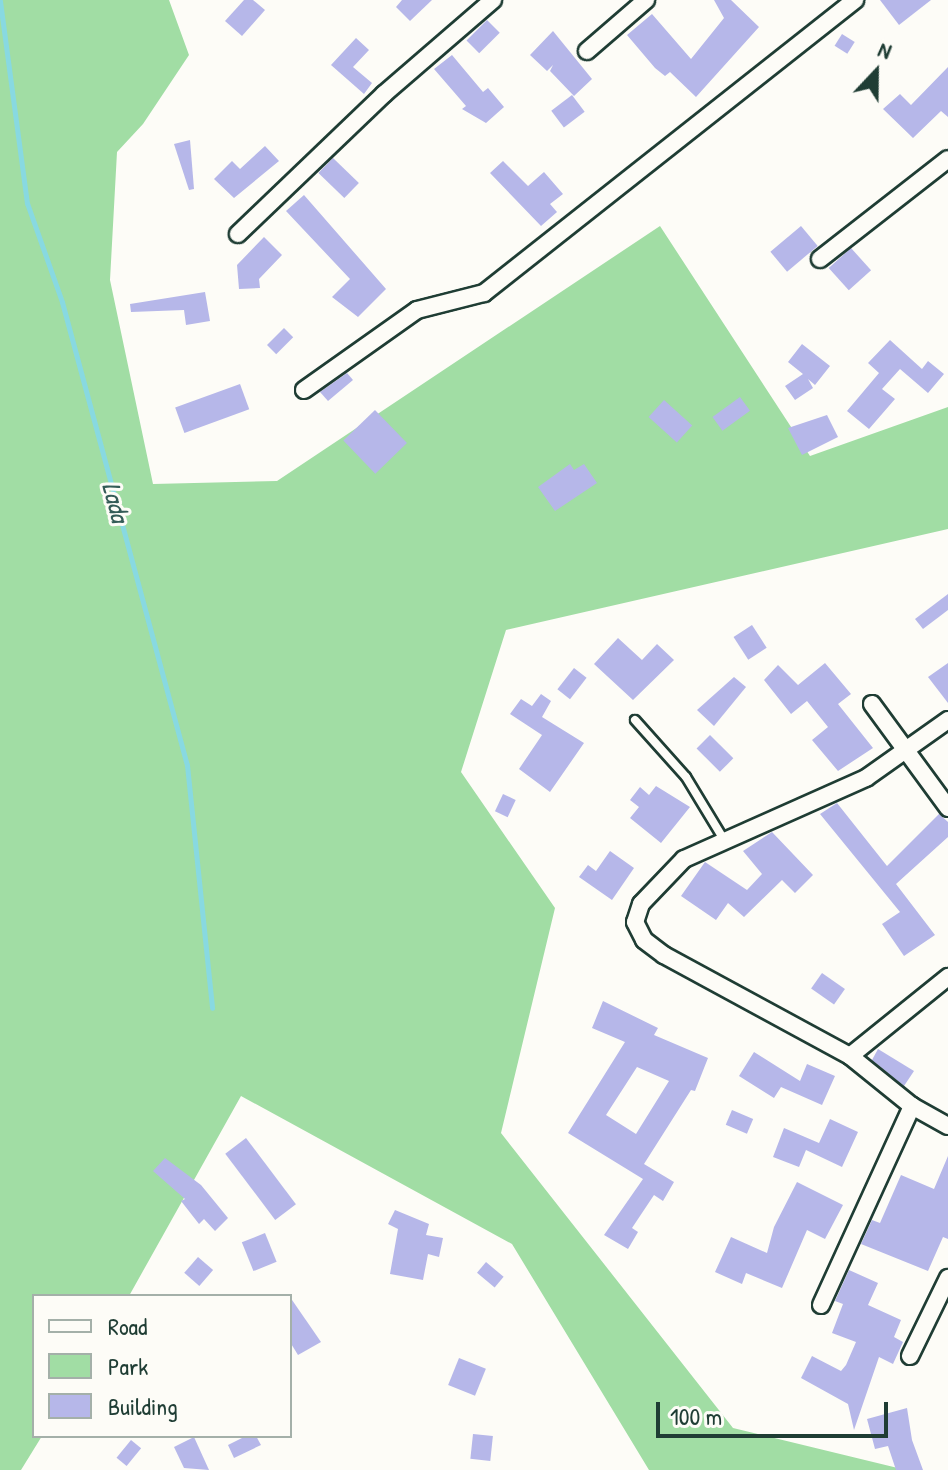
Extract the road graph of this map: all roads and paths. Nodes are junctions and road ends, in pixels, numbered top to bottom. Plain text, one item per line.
1 (493, 0) edge
2 (646, 0) edge
3 (855, 0) edge
4 (587, 51) dead end
5 (948, 159) edge
6 (238, 234) dead end
7 (820, 259) dead end
8 (304, 390) dead end
9 (872, 704) dead end
10 (635, 720) dead end
11 (948, 720) edge
12 (908, 747) junction
13 (948, 808) edge
14 (723, 838) junction
15 (948, 977) edge
16 (850, 1056) junction
17 (912, 1106) junction
18 (948, 1126) edge
19 (948, 1278) edge
20 (821, 1305) dead end
21 (910, 1356) dead end

1 - 6 street
2 - 4 street
3 - 8 street
5 - 7 street
9 - 12 street
10 - 14 lane
11 - 12 street
12 - 13 street
12 - 14 street
14 - 16 street
15 - 16 street
16 - 17 street
17 - 18 street
17 - 20 street
19 - 21 street

